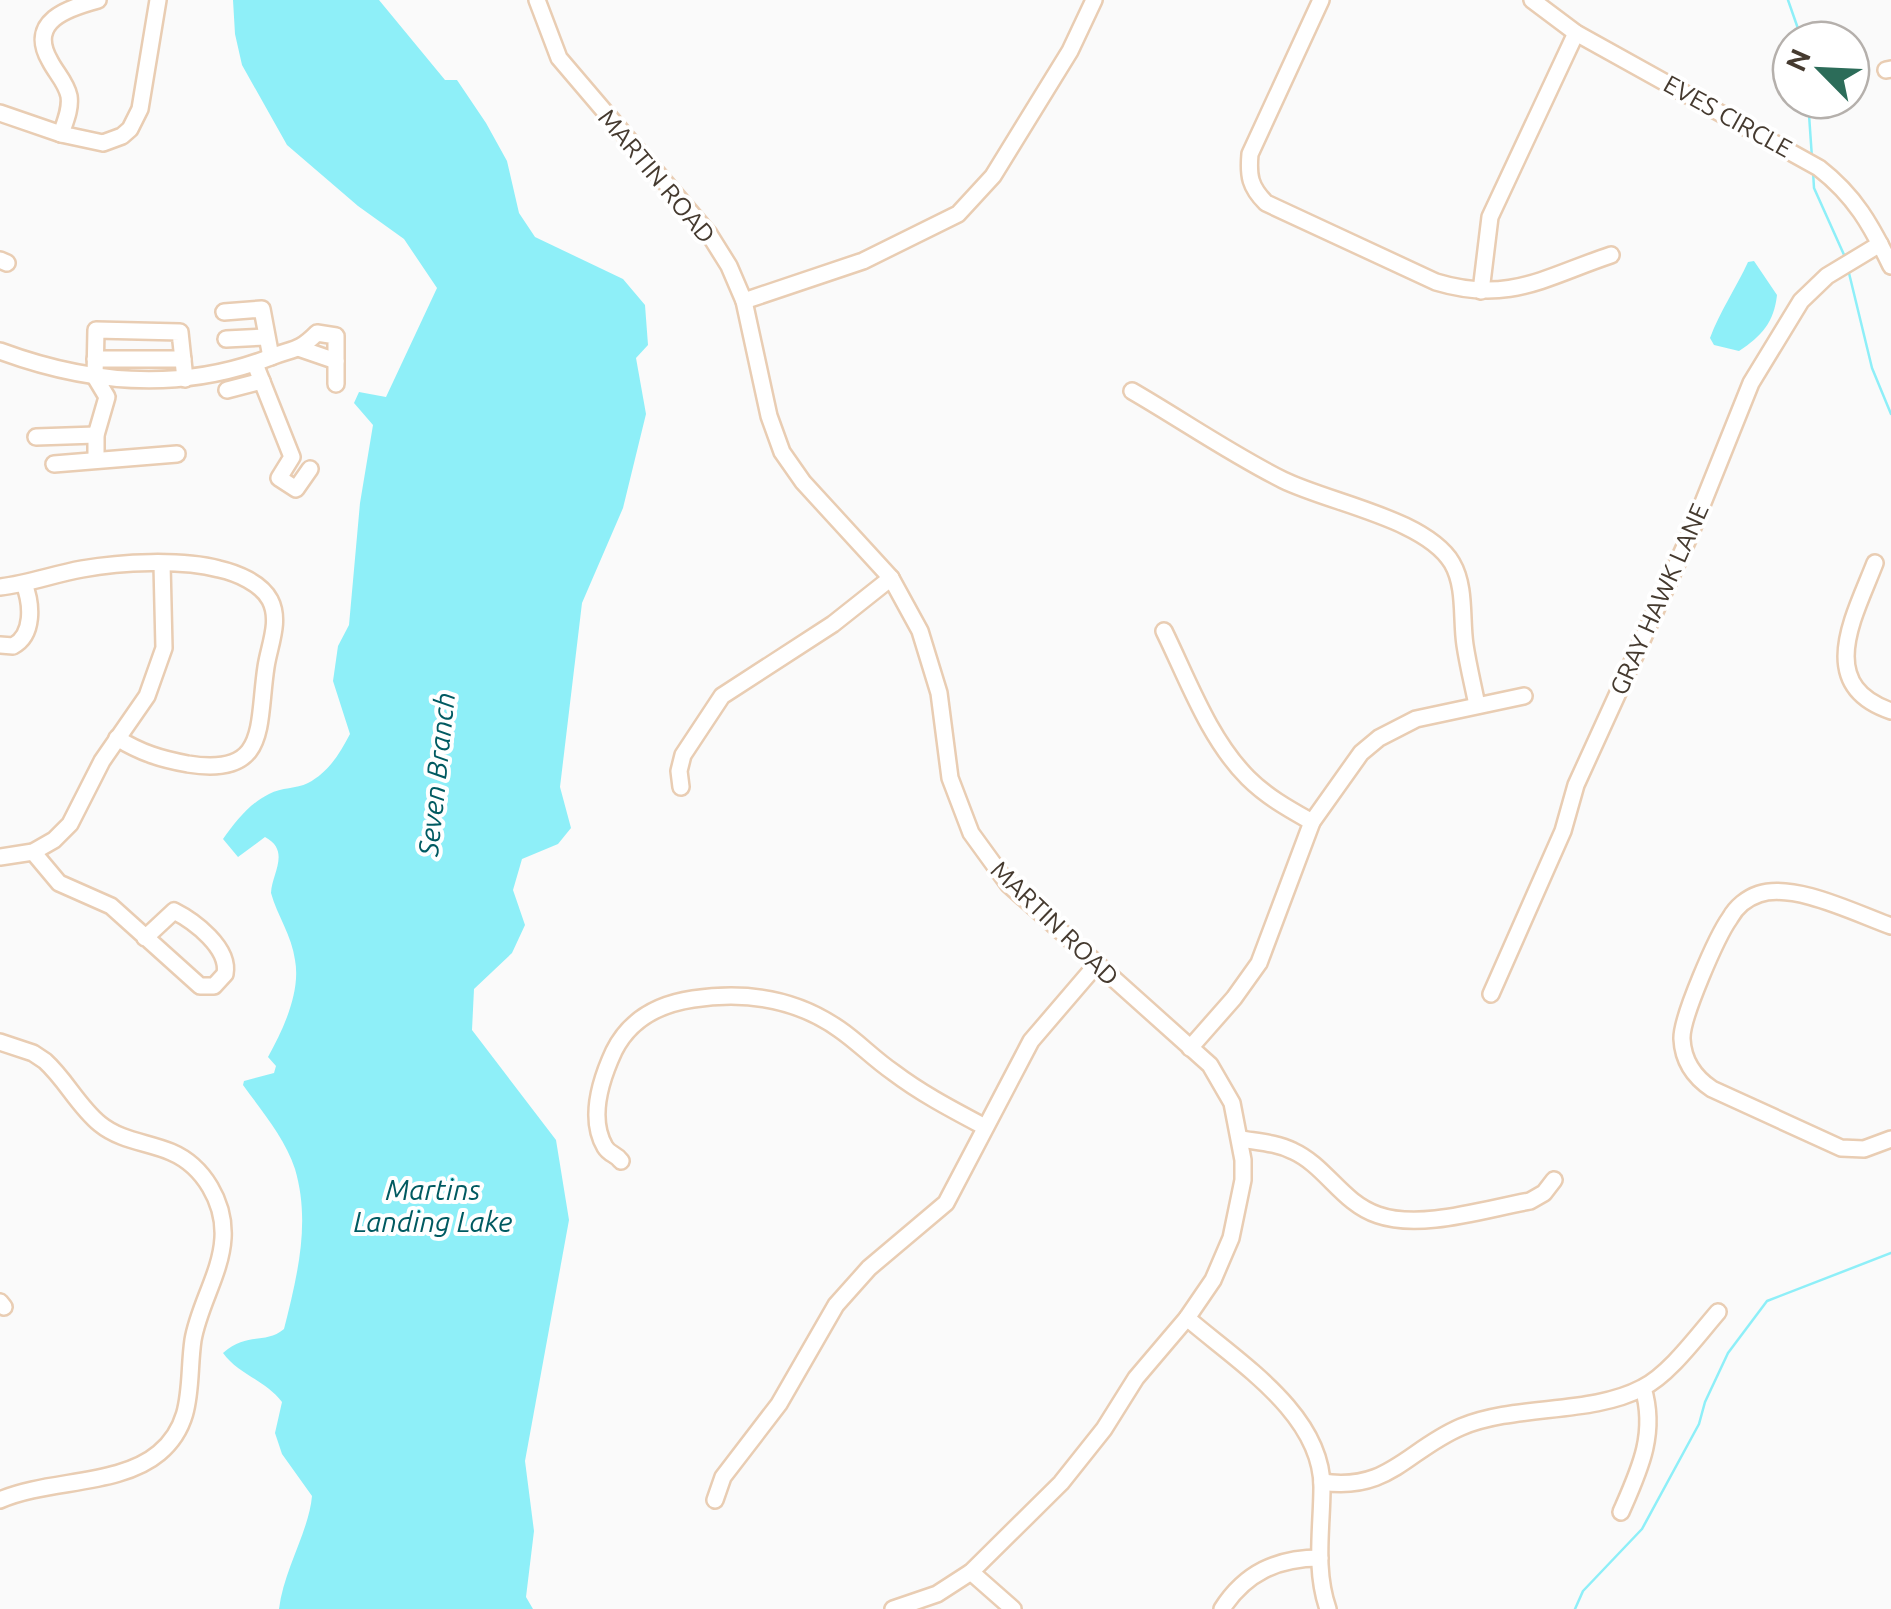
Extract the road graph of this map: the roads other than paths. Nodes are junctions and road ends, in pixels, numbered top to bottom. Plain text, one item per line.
1 (98, 0) edge
2 (158, 0) edge
3 (537, 0) edge
4 (1094, 0) edge
5 (1321, 0) edge
6 (1532, 0) edge
7 (1576, 32) junction
8 (0, 113) edge
9 (62, 134) junction
10 (1880, 244) junction
11 (1611, 255) dead end
12 (1891, 266) edge
13 (1480, 291) junction
14 (744, 301) junction
15 (224, 312) dead end
16 (266, 337) junction
17 (226, 339) dead end
18 (300, 349) junction
19 (0, 351) edge
20 (271, 357) junction
21 (183, 358) junction
22 (95, 359) junction
23 (336, 360) junction
24 (255, 364) junction
25 (95, 377) junction
26 (185, 379) junction
27 (262, 382) junction
28 (336, 384) dead end
29 (227, 390) dead end
30 (1132, 391) dead end
31 (96, 434) junction
32 (36, 437) dead end
33 (177, 454) dead end
34 (96, 460) junction
35 (54, 464) dead end
36 (310, 469) dead end
37 (1875, 563) dead end
38 (162, 564) junction
39 (891, 578) junction
40 (24, 584) junction
41 (0, 587) edge
42 (1164, 630) dead end
43 (0, 646) edge
44 (1524, 696) dead end
45 (1477, 705) junction
46 (1891, 711) edge
47 (117, 738) junction
48 (681, 787) dead end
49 (1312, 822) junction
50 (33, 852) junction
51 (0, 856) edge
52 (1891, 926) edge
53 (145, 938) junction
54 (1096, 964) junction
55 (1490, 994) dead end
56 (0, 1042) edge
57 (1190, 1048) junction
58 (985, 1127) junction
59 (1891, 1139) edge
60 (1241, 1140) junction
61 (621, 1161) dead end
62 (1554, 1180) dead end
63 (1718, 1312) dead end
64 (1188, 1318) junction
65 (1643, 1388) junction
66 (1322, 1482) junction
67 (0, 1500) edge
68 (715, 1500) dead end
69 (1621, 1512) dead end
70 (1320, 1558) junction
71 (972, 1572) junction
72 (894, 1609) edge
73 (1013, 1609) edge
74 (1222, 1609) edge
75 (1328, 1609) edge

1 - 9 street
2 - 9 street
3 - 14 street, MARTIN ROAD
4 - 14 street
5 - 13 street
6 - 7 street, EVES CIRCLE
7 - 10 street, EVES CIRCLE
7 - 13 street
8 - 9 street
10 - 12 street, EVES CIRCLE
10 - 55 street, GRAY HAWK LANE
11 - 13 street
14 - 39 street, MARTIN ROAD
15 - 16 street
16 - 17 street
16 - 20 street
18 - 20 street
18 - 23 street
18 - 23 street
19 - 25 street
20 - 24 street
21 - 22 street
21 - 22 street
21 - 26 street
22 - 25 street
23 - 28 street
24 - 26 street
24 - 27 street
25 - 26 street
25 - 31 street
27 - 29 street
27 - 36 street
30 - 45 street
31 - 32 street
31 - 34 street
33 - 34 street
34 - 35 street
37 - 46 street
38 - 40 street
38 - 47 street
38 - 47 street
39 - 48 street
39 - 54 street, MARTIN ROAD
40 - 41 street
40 - 43 street
42 - 49 street
44 - 45 street
45 - 49 street
47 - 50 street
49 - 57 street
50 - 51 street
50 - 53 street
52 - 59 street
53 - 53 street
54 - 57 street, MARTIN ROAD
54 - 58 street
56 - 67 street
57 - 60 street, MARTIN ROAD
58 - 61 street
58 - 68 street
60 - 62 street
60 - 64 street, MARTIN ROAD
63 - 65 street
64 - 66 street
64 - 71 street, MARTIN ROAD
65 - 66 street
65 - 69 street
66 - 70 street
70 - 74 street
70 - 75 street
71 - 72 street, MARTIN ROAD
71 - 73 street

